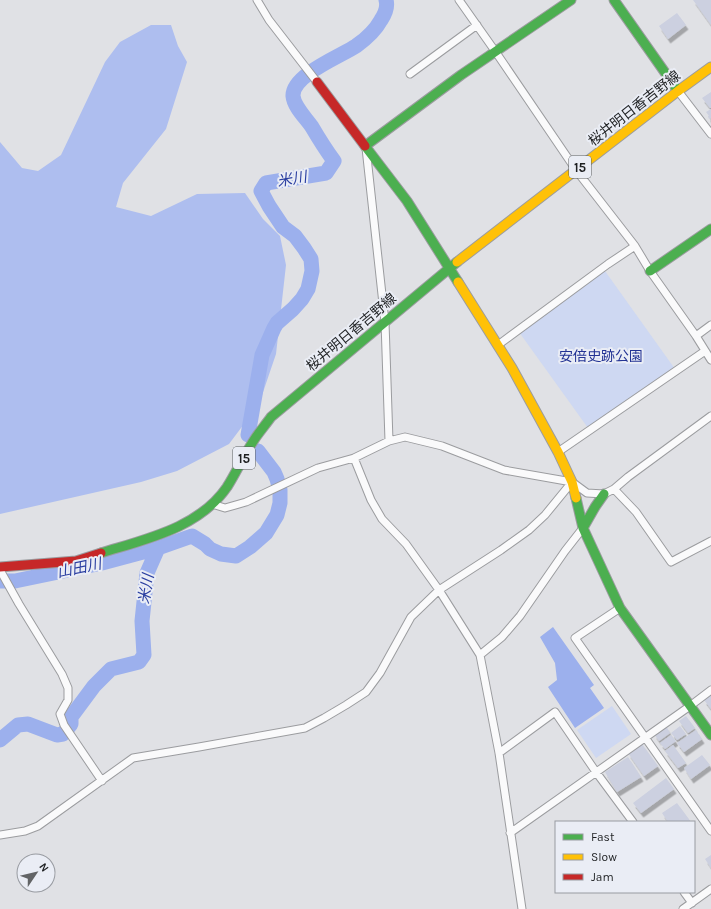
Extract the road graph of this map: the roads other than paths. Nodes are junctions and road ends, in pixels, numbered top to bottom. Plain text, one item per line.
1 (257, 0) edge
2 (459, 0) edge
3 (571, 0) edge
4 (614, 0) edge
5 (477, 25) junction
6 (495, 51) junction
7 (711, 67) edge
8 (410, 74) dead end
9 (317, 82) joint
10 (678, 91) junction
11 (711, 134) edge
12 (365, 146) junction
13 (576, 170) junction
14 (711, 229) edge
15 (635, 246) junction
16 (450, 268) junction
17 (650, 271) junction
18 (385, 322) junction
19 (711, 325) edge
20 (696, 336) junction
21 (498, 345) junction
22 (705, 351) junction
23 (711, 360) edge
24 (711, 416) edge
25 (389, 441) junction
26 (558, 452) junction
27 (354, 458) junction
28 (572, 482) junction
29 (614, 489) junction
30 (604, 494) junction
31 (212, 504) junction
32 (583, 528) junction
33 (711, 540) edge
34 (0, 568) edge
35 (439, 590) junction
36 (620, 608) junction
37 (480, 654) junction
38 (711, 690) edge
39 (690, 706) junction
40 (711, 735) edge
41 (645, 738) junction
42 (498, 753) junction
43 (596, 772) junction
44 (102, 781) junction
45 (632, 821) edge
46 (711, 831) edge
47 (510, 833) junction
48 (0, 835) edge
49 (711, 889) edge
50 (685, 893) edge
51 (692, 903) junction
52 (522, 909) edge
53 (683, 909) edge

1 - 9 street
2 - 5 street
3 - 6 street
4 - 10 street
5 - 6 street
5 - 8 street
6 - 12 street
6 - 13 street
7 - 10 street, 桜井明日香吉野線 / 15
9 - 12 street
10 - 11 street
10 - 13 street, 桜井明日香吉野線 / 15
12 - 16 street
12 - 18 street
13 - 15 street
13 - 16 street, 桜井明日香吉野線 / 15
14 - 17 street
15 - 17 street
15 - 21 street
16 - 18 street, 桜井明日香吉野線 / 15
16 - 21 street
17 - 20 street
18 - 25 street
18 - 31 street, 桜井明日香吉野線 / 15
19 - 20 street
20 - 22 street
21 - 26 street
22 - 23 street
22 - 26 street
24 - 29 street
25 - 27 street
25 - 28 street
26 - 28 street
27 - 31 street
27 - 35 street
28 - 30 street
28 - 32 street
28 - 35 street
29 - 30 street
29 - 33 street
30 - 32 street
31 - 34 street, 桜井明日香吉野線 / 15
32 - 36 street
32 - 37 street
34 - 44 street
35 - 37 street
35 - 44 street
36 - 39 street
36 - 41 street
37 - 42 street
38 - 39 street
39 - 40 street
39 - 41 street
41 - 43 street
41 - 46 street
42 - 43 street
42 - 47 street
43 - 45 street
43 - 47 street
44 - 48 street
47 - 52 street
49 - 51 street
50 - 51 street
51 - 53 street

